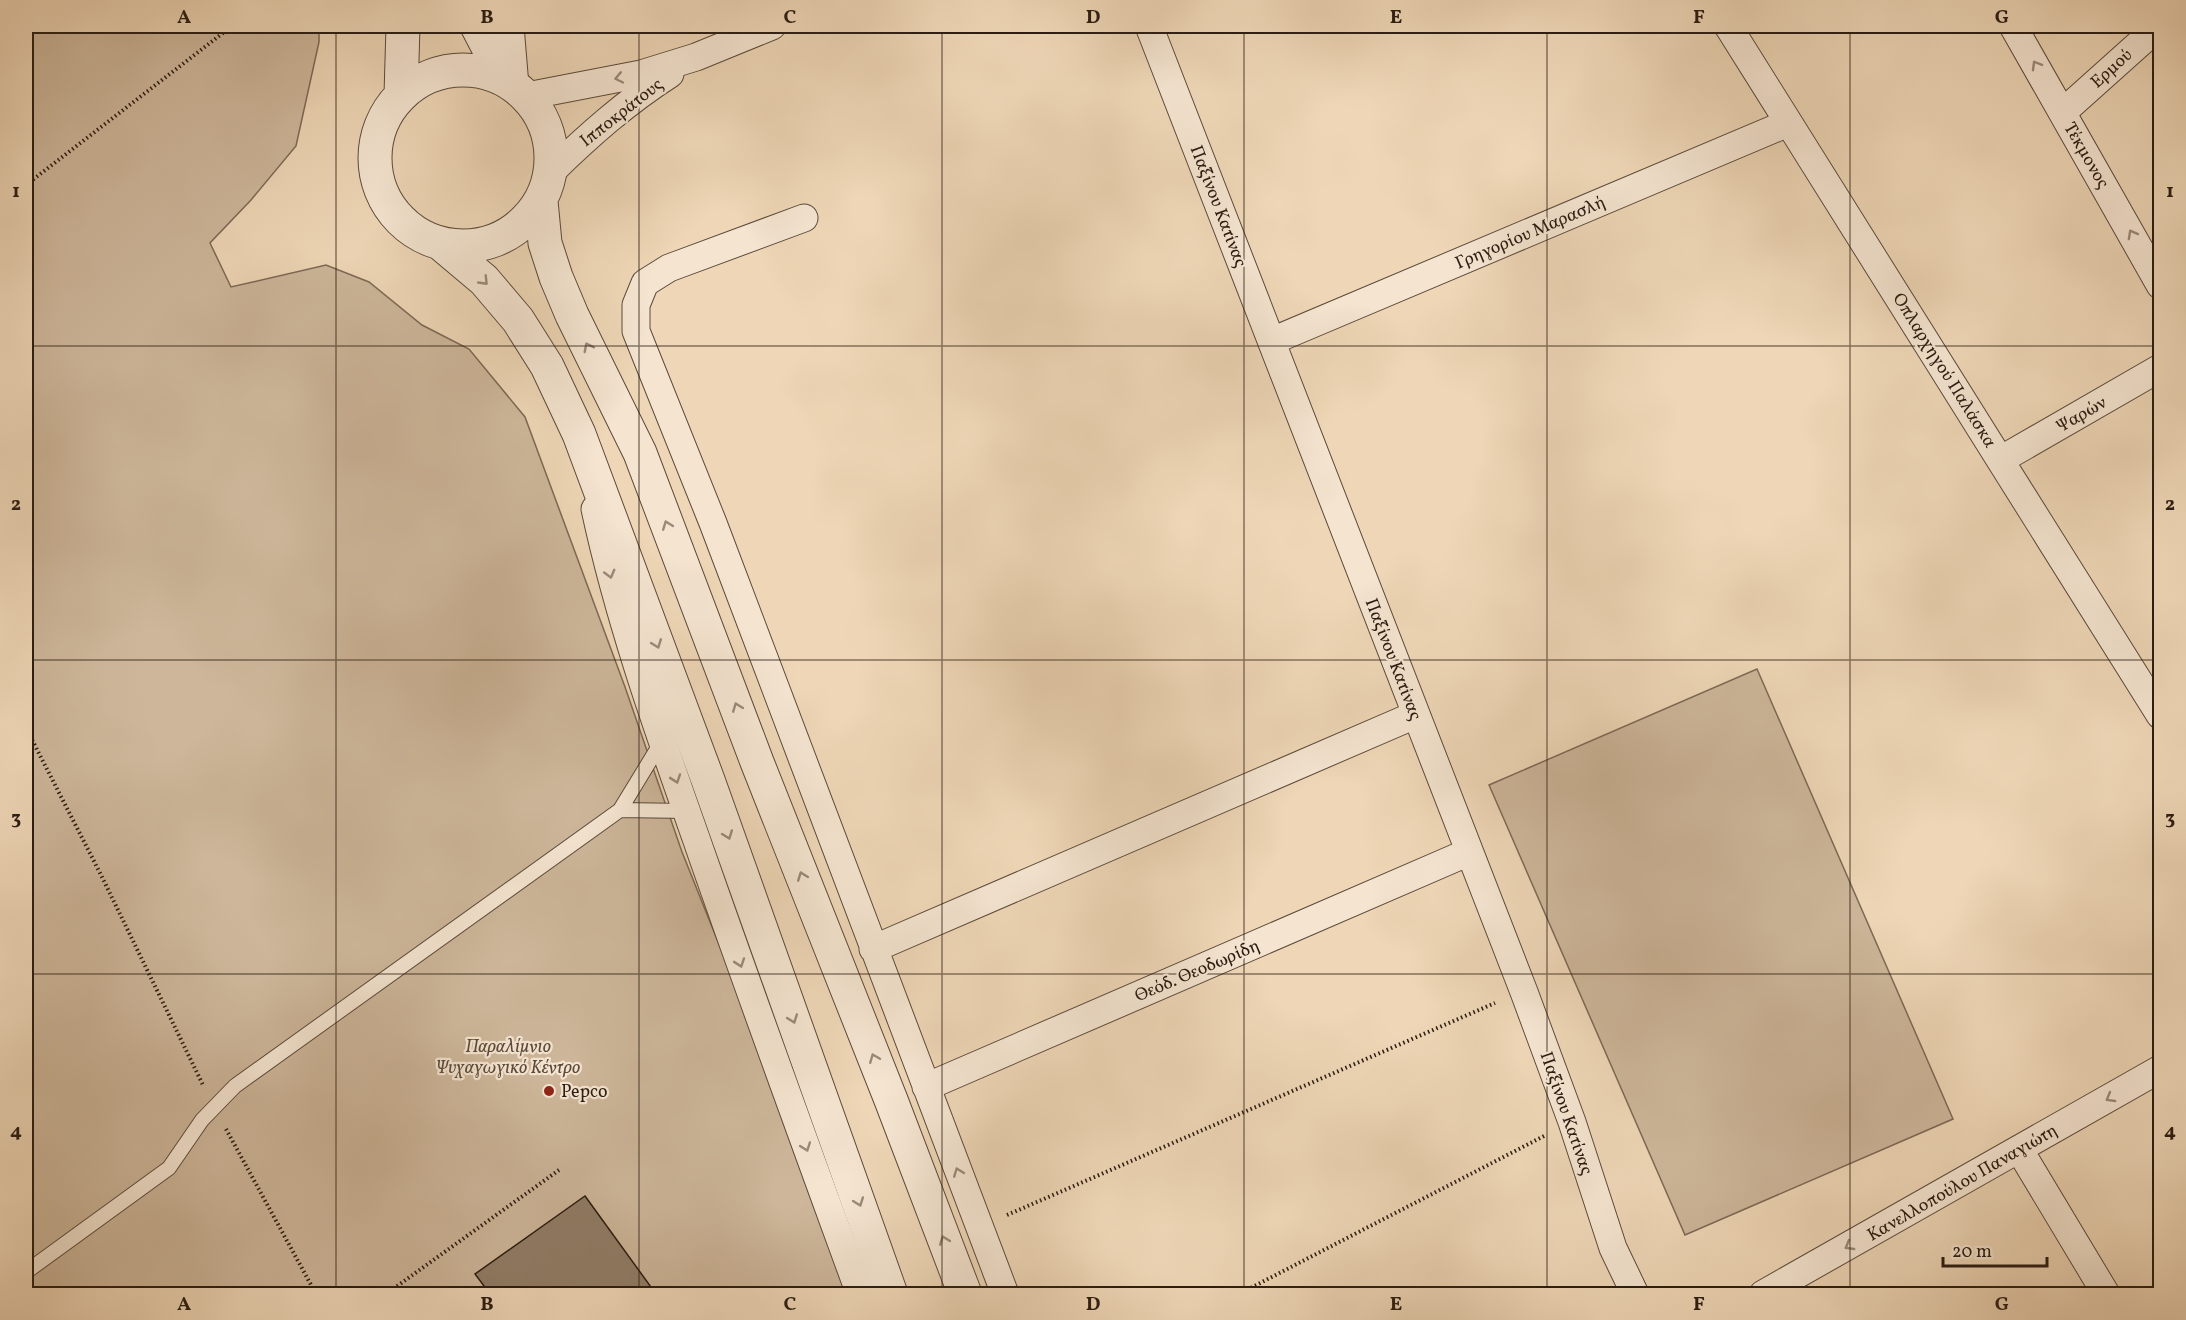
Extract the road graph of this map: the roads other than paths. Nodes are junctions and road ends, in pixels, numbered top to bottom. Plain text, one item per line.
1 (403, 26) edge
2 (477, 26) edge
3 (510, 26) edge
4 (772, 26) edge
5 (1149, 26) edge
6 (1728, 26) edge
7 (2013, 26) edge
8 (2159, 26) edge
9 (696, 57) junction
10 (516, 87) junction
11 (401, 95) junction
12 (2063, 112) junction
13 (1788, 123) junction
14 (546, 187) junction
15 (804, 218) dead end
16 (440, 243) junction
17 (2160, 285) edge
18 (1272, 341) junction
19 (2160, 368) edge
20 (579, 434) junction
21 (2002, 459) junction
22 (1415, 715) junction
23 (2160, 715) edge
24 (662, 741) junction
25 (620, 810) junction
26 (687, 811) junction
27 (1468, 852) junction
28 (873, 949) junction
29 (2160, 1069) edge
30 (926, 1088) junction
31 (2019, 1149) junction
32 (26, 1272) edge
33 (860, 1294) edge
34 (891, 1294) edge
35 (964, 1294) edge
36 (1005, 1294) edge
37 (1635, 1294) edge
38 (1763, 1294) edge
39 (2106, 1294) edge

1 - 11 street
2 - 10 street
3 - 10 street
4 - 9 street, Ιπποκράτους
5 - 18 street, Παξίνου Κατίνας
6 - 13 street, Οπλαρχηγού Παλάσκα
12 -> 7 street, Τέκμονος
8 - 12 street, Ερμού
9 -> 10 street, Ιπποκράτους
9 - 14 street, Ιπποκράτους
10 - 11 street
10 - 14 street
11 - 16 street
17 -> 12 street, Τέκμονος
13 - 18 street, Γρηγορίου Μαρασλή
13 - 21 street, Οπλαρχηγού Παλάσκα
14 - 16 street
35 -> 14 street
15 - 28 street
16 -> 20 street
18 - 22 street, Παξίνου Κατίνας
19 - 21 street, Ψαρών
20 -> 24 street
20 -> 34 street
21 - 23 street, Οπλαρχηγού Παλάσκα
22 - 27 street, Παξίνου Κατίνας
22 - 28 street
24 - 25 lane
24 -> 26 street
25 - 26 lane
25 - 32 lane
26 -> 33 street
27 - 30 street, Θεόδ. Θεοδωρίδη
27 - 37 street, Παξίνου Κατίνας
28 - 30 street
29 -> 31 street, Κανελλοπούλου Παναγιώτη
36 -> 30 street
31 -> 38 street, Κανελλοπούλου Παναγιώτη
31 - 39 street

